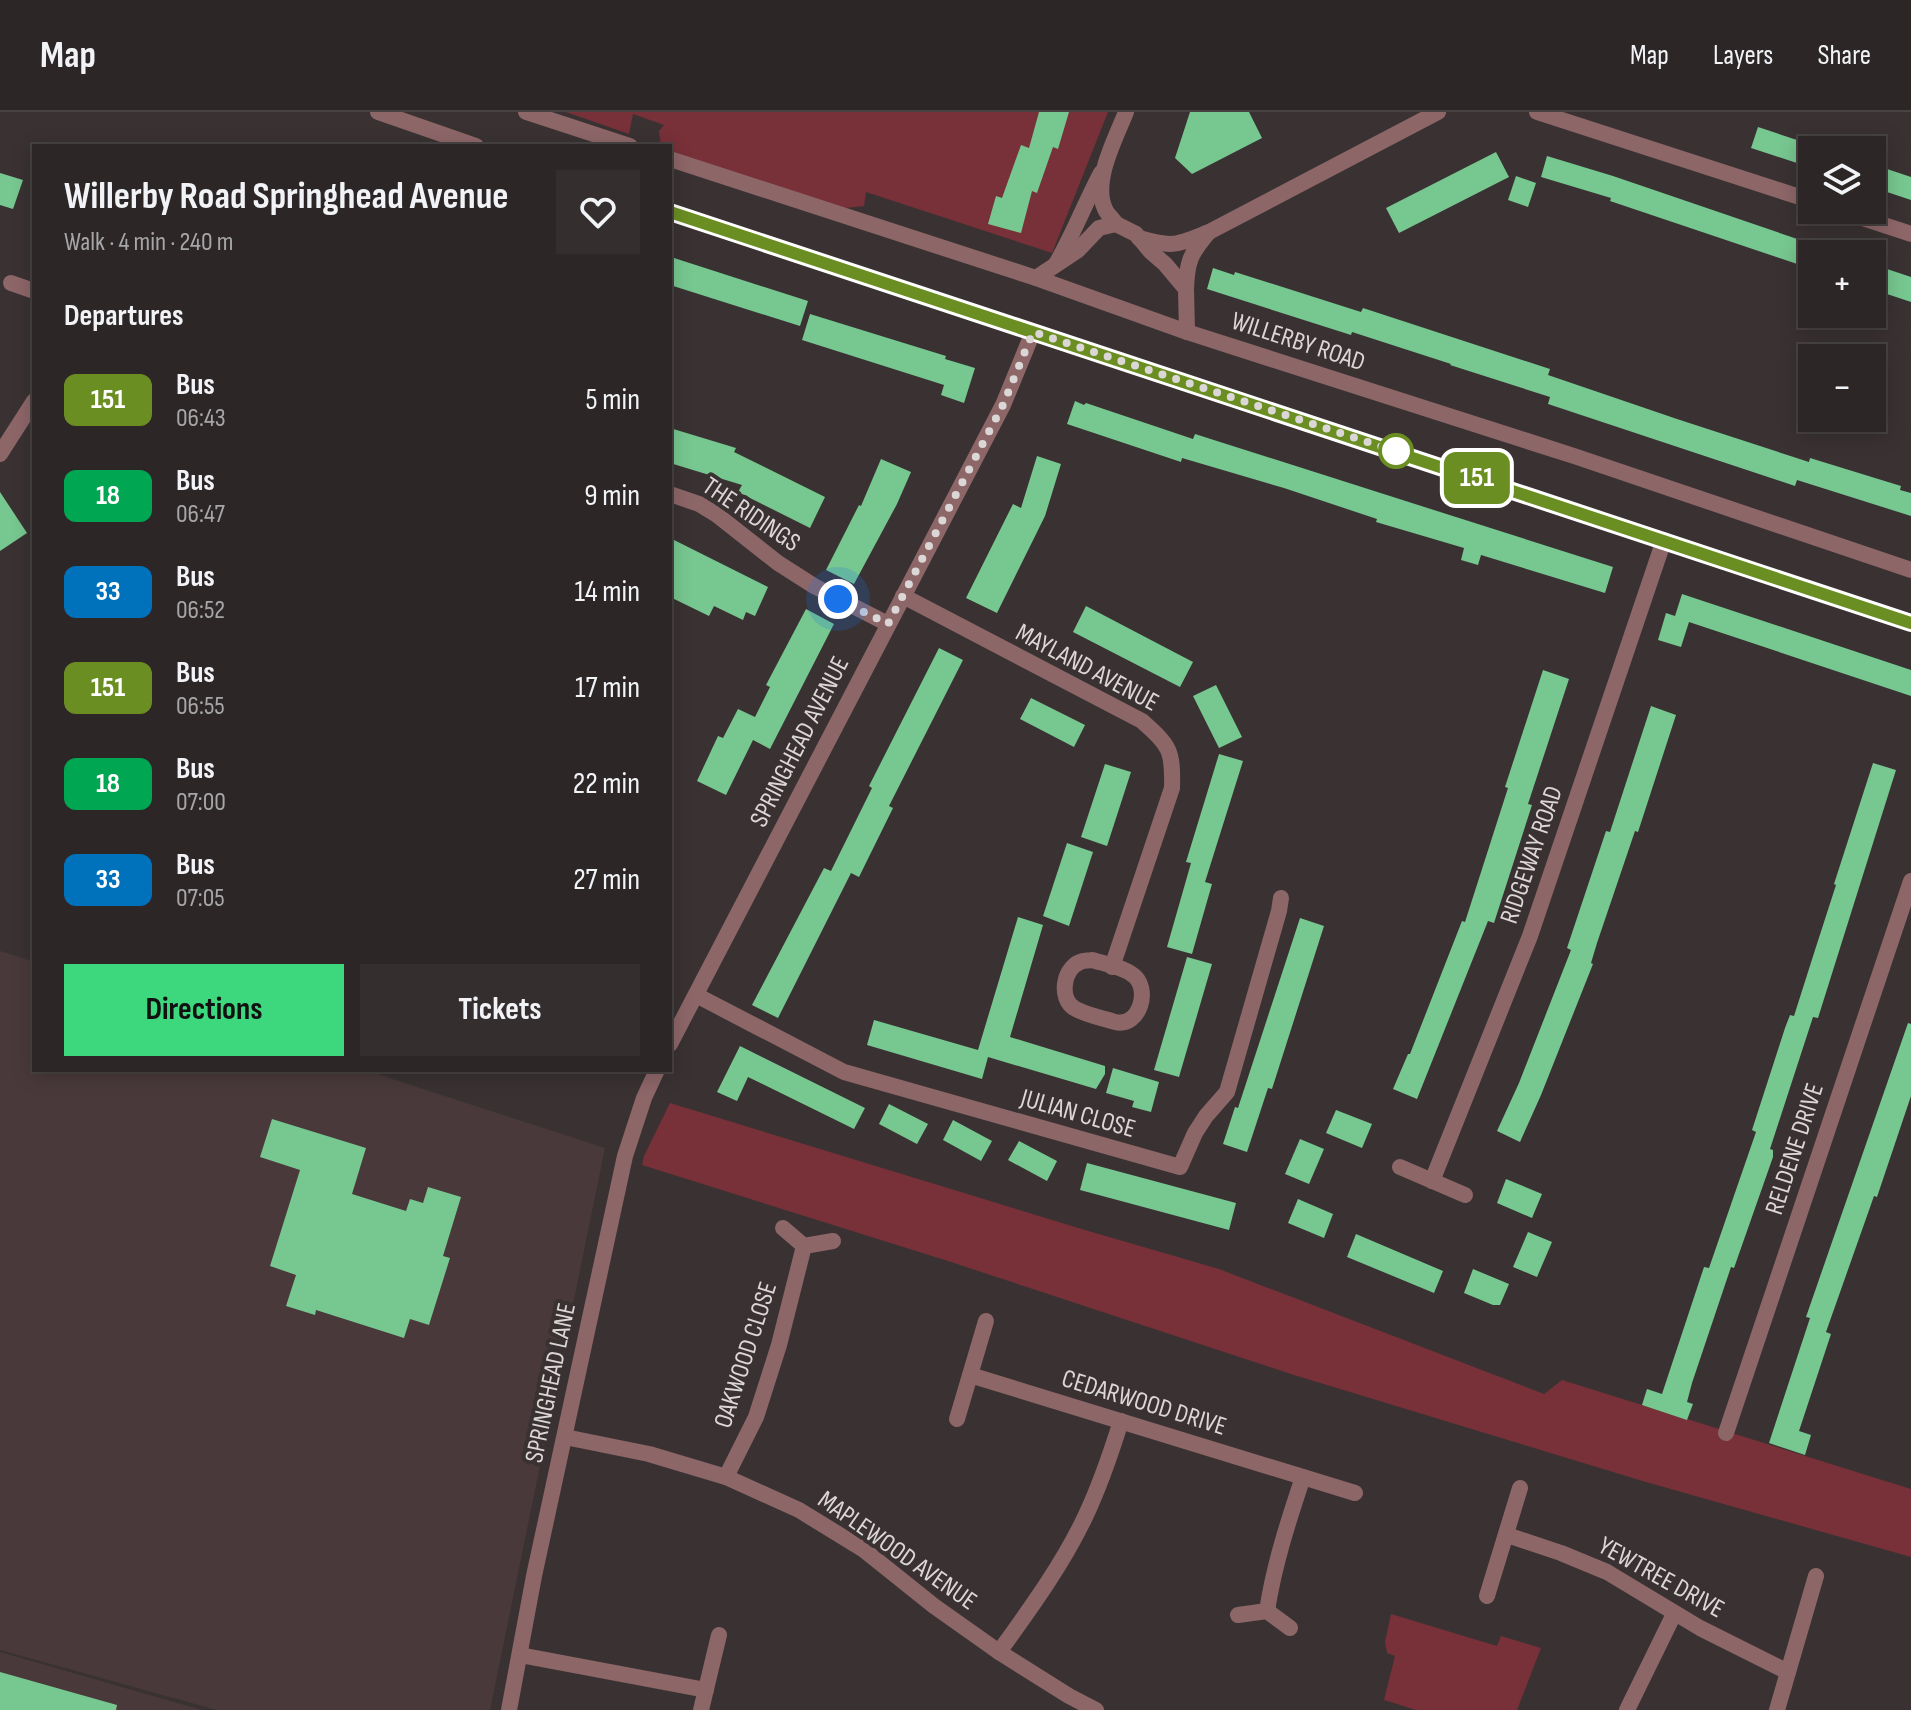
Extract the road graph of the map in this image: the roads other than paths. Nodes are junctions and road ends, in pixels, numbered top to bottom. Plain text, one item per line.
1 (378, 112) edge
2 (526, 112) edge
3 (1126, 112) edge
4 (1438, 112) edge
5 (1537, 112) edge
6 (470, 144) edge
7 (624, 144) edge
8 (672, 160) edge
9 (1103, 168) junction
10 (1798, 196) edge
11 (672, 213) edge
12 (1116, 224) junction
13 (1881, 224) edge
14 (1209, 232) junction
15 (1911, 234) edge
16 (1139, 238) junction
17 (1056, 264) junction
18 (1036, 278) junction
19 (11, 283) dead end
20 (1186, 289) junction
21 (32, 290) edge
22 (1033, 332) junction
23 (1187, 332) junction
24 (32, 404) edge
25 (0, 454) edge
26 (672, 495) edge
27 (1664, 540) junction
28 (1911, 570) edge
29 (903, 596) junction
30 (1911, 623) edge
31 (888, 624) junction
32 (1911, 881) edge
33 (1281, 898) dead end
34 (1112, 967) junction
35 (696, 995) junction
36 (672, 1040) edge
37 (656, 1072) edge
38 (1400, 1167) dead end
39 (1432, 1181) junction
40 (1465, 1195) dead end
41 (783, 1228) dead end
42 (833, 1241) dead end
43 (804, 1246) junction
44 (986, 1321) dead end
45 (970, 1375) junction
46 (957, 1419) dead end
47 (1121, 1421) junction
48 (1726, 1433) dead end
49 (565, 1437) junction
50 (726, 1477) junction
51 (1303, 1477) junction
52 (1520, 1488) dead end
53 (1355, 1493) dead end
54 (1507, 1535) junction
55 (1816, 1576) dead end
56 (1487, 1596) dead end
57 (1267, 1611) junction
58 (1674, 1614) junction
59 (1238, 1615) dead end
60 (1290, 1628) dead end
61 (719, 1635) dead end
62 (999, 1652) junction
63 (520, 1655) junction
64 (1788, 1672) junction
65 (706, 1690) junction
66 (509, 1710) edge
67 (701, 1710) edge
68 (1096, 1710) edge
69 (1627, 1710) edge
70 (1777, 1710) edge

1 - 6 street
2 - 7 street
3 - 9 street
4 - 14 street
5 - 10 street
8 - 18 street, WILLERBY ROAD
9 - 12 street
9 - 17 street
11 - 22 street
12 - 16 street
12 - 17 street
13 - 15 street
14 - 16 street
14 - 20 street
16 - 20 street
17 - 18 street
18 - 23 street, WILLERBY ROAD
19 - 21 street
20 - 23 street
22 - 27 street
22 - 29 street, SPRINGHEAD AVENUE
23 - 28 street, WILLERBY ROAD
24 - 25 street
26 - 31 street, THE RIDINGS
27 - 30 street
27 - 39 street, RIDGEWAY ROAD
29 - 31 street, SPRINGHEAD AVENUE
29 - 34 street, MAYLAND AVENUE
31 - 35 street, SPRINGHEAD AVENUE
32 - 48 street, RELDENE DRIVE
33 - 35 street, JULIAN CLOSE
34 - 34 street
35 - 36 street, SPRINGHEAD AVENUE
37 - 49 street, SPRINGHEAD LANE
38 - 39 street
39 - 40 street
41 - 43 street
42 - 43 street
43 - 50 street, OAKWOOD CLOSE
44 - 45 street
45 - 46 street
45 - 47 street, CEDARWOOD DRIVE
47 - 51 street, CEDARWOOD DRIVE
47 - 62 street
49 - 50 street, MAPLEWOOD AVENUE
49 - 63 street, SPRINGHEAD LANE
50 - 62 street, MAPLEWOOD AVENUE
51 - 53 street, CEDARWOOD DRIVE
51 - 57 street
52 - 54 street
54 - 56 street
54 - 58 street, YEWTREE DRIVE
55 - 64 street
57 - 59 street
57 - 60 street
58 - 64 street, YEWTREE DRIVE
58 - 69 street
61 - 65 street
62 - 68 street, MAPLEWOOD AVENUE
63 - 65 street
63 - 66 street, SPRINGHEAD LANE
64 - 70 street
65 - 67 street

